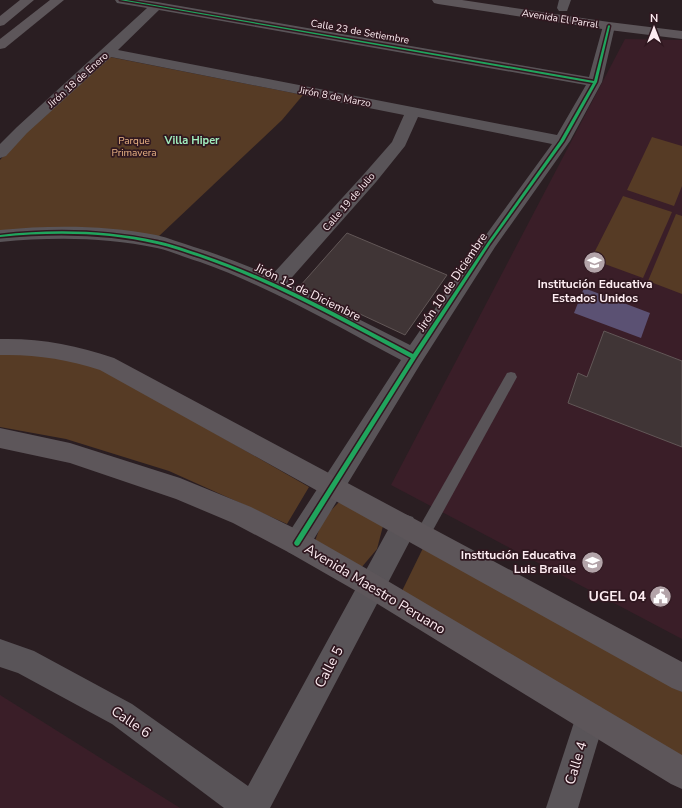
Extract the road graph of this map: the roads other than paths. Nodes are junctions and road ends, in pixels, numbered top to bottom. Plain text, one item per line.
1 (28, 0) edge
2 (58, 0) edge
3 (121, 0) edge
4 (438, 0) edge
5 (509, 0) edge
6 (564, 4) edge
7 (157, 6) junction
8 (0, 22) edge
9 (682, 24) edge
10 (609, 26) junction
11 (682, 35) edge
12 (0, 45) edge
13 (108, 52) junction
14 (595, 82) junction
15 (413, 112) junction
16 (562, 141) junction
17 (0, 153) edge
18 (0, 236) edge
19 (275, 284) junction
20 (0, 347) edge
21 (414, 357) junction
22 (511, 377) dead end
23 (0, 438) edge
24 (333, 486) junction
25 (413, 531) junction
26 (297, 543) junction
27 (372, 586) junction
28 (0, 653) edge
29 (682, 678) edge
30 (590, 718) junction
31 (682, 773) edge
32 (252, 808) edge
33 (562, 808) edge

1 - 8 main road
2 - 12 main road
3 - 7 street, Calle 23 de Setiembre
4 - 10 main road, Avenida El Parral
5 - 6 main road, Avenida El Parral
6 - 9 main road, Avenida El Parral
7 - 13 street, Jirón 18 de Enero
7 - 14 street, Calle 23 de Setiembre
10 - 11 main road, Avenida El Parral
10 - 14 street, Jirón 10 de Diciembre
13 - 15 street, Jirón 8 de Marzo
13 - 17 street, Jirón 18 de Enero
14 - 16 street, Jirón 10 de Diciembre
15 - 16 street, Jirón 8 de Marzo
15 - 19 street, Calle 19 de Julio
16 - 21 street, Jirón 10 de Diciembre
18 - 19 street, Jirón 12 de Diciembre
19 - 21 street, Jirón 12 de Diciembre
20 - 24 main road
21 - 24 street, Jirón 10 de Diciembre
22 - 25 lane
23 - 26 main road, Avenida Maestro Peruano
24 - 25 main road
24 - 26 street, Jirón 10 de Diciembre
25 - 27 street, Calle 5
25 - 29 main road
26 - 27 main road, Avenida Maestro Peruano
27 - 30 main road, Avenida Maestro Peruano
27 - 32 street, Calle 5
28 - 32 street, Calle 6
30 - 31 main road, Avenida Maestro Peruano
30 - 33 street, Calle 4

